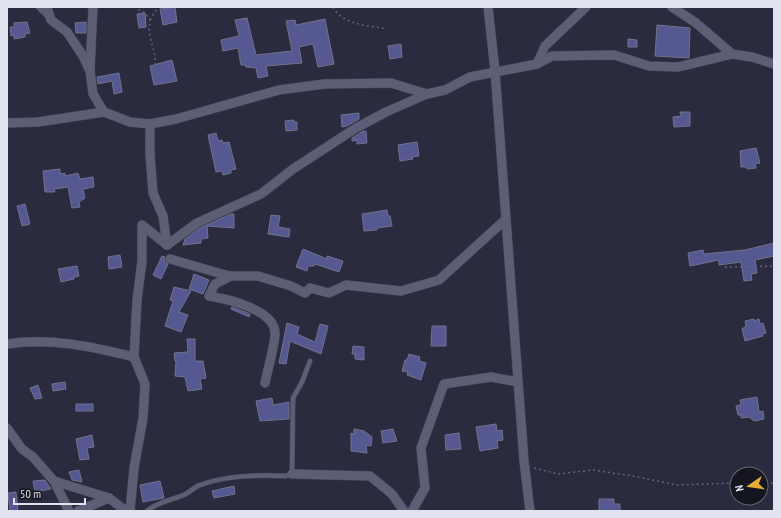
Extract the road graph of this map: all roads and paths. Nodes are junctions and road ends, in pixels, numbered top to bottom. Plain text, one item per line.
1 (38, 7) edge
2 (47, 7) edge
3 (93, 7) edge
4 (134, 7) edge
5 (158, 7) edge
6 (333, 7) edge
7 (488, 7) edge
8 (586, 7) edge
9 (672, 7) edge
10 (51, 20) junction
11 (150, 20) junction
12 (387, 30) dead end
13 (732, 54) junction
14 (537, 64) junction
15 (774, 64) edge
16 (155, 66) dead end
17 (90, 71) junction
18 (495, 71) junction
19 (427, 94) junction
20 (104, 112) junction
21 (7, 123) edge
22 (150, 124) junction
23 (506, 219) junction
24 (167, 245) junction
25 (170, 259) dead end
26 (774, 266) edge
27 (726, 267) dead end
28 (231, 276) junction
29 (7, 344) edge
30 (134, 357) junction
31 (310, 361) dead end
32 (518, 382) junction
33 (265, 383) dead end
34 (7, 428) edge
35 (524, 462) junction
36 (292, 474) junction
37 (54, 480) junction
38 (729, 484) edge
39 (109, 498) junction
40 (69, 511) edge
41 (78, 511) edge
42 (126, 511) edge
43 (130, 511) edge
44 (147, 511) edge
45 (404, 511) edge
46 (412, 511) edge
47 (530, 511) edge

1 - 10 lane
2 - 10 street
3 - 17 street
4 - 11 path
5 - 11 path
6 - 12 path
7 - 18 street
8 - 14 street
9 - 13 street
10 - 17 street
11 - 16 path
13 - 14 street
13 - 15 street
14 - 18 street
17 - 20 street
18 - 19 street
18 - 23 street
19 - 22 street
19 - 24 street
20 - 21 street
20 - 22 street
22 - 24 street
23 - 28 street
23 - 32 street
24 - 30 street
25 - 28 street
26 - 27 path
28 - 33 street
29 - 30 street
30 - 43 street
31 - 36 lane
32 - 35 street
32 - 46 street
34 - 37 street
35 - 38 path
35 - 47 street
36 - 44 lane
36 - 45 street
37 - 39 street
37 - 40 street
39 - 41 street
39 - 42 street

